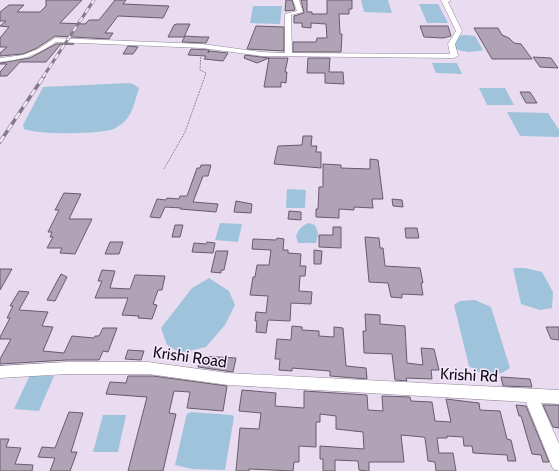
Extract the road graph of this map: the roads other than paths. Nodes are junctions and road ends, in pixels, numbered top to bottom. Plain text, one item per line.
1 (296, 0) edge
2 (448, 0) edge
3 (289, 55) junction
4 (0, 60) edge
5 (0, 372) edge
6 (376, 388) joint
7 (531, 397) junction
8 (559, 398) edge
9 (559, 463) edge

1 - 3 street
2 - 3 street
3 - 4 street
5 - 6 street, Krishi Road
6 - 7 street, Krishi Rd
7 - 8 street, Krishi Rd
7 - 9 street

